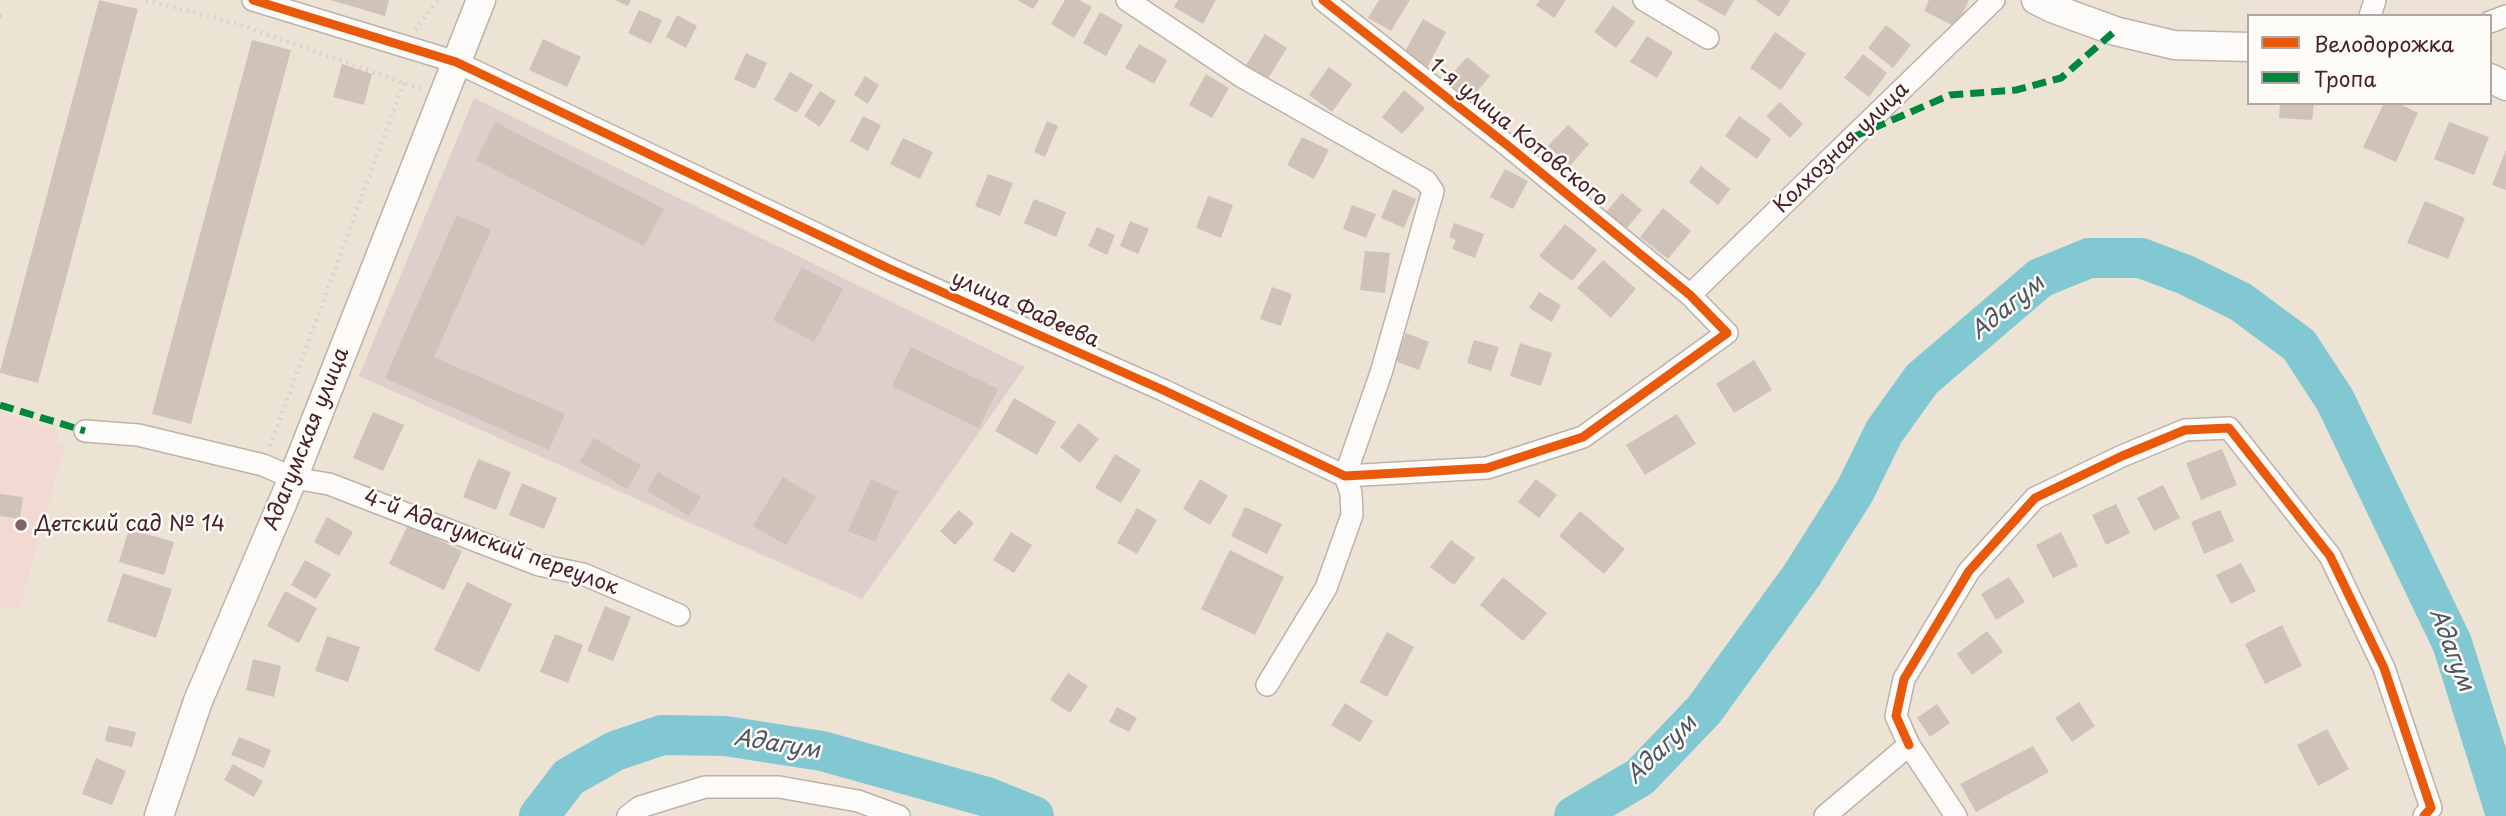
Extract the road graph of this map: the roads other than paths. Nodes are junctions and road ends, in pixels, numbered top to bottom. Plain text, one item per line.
1 (253, 0) edge
2 (1323, 0) edge
3 (1644, 0) edge
4 (1994, 0) edge
5 (2036, 0) edge
6 (1135, 2) edge
7 (474, 3) edge
8 (1708, 38) dead end
9 (2247, 47) edge
10 (456, 62) junction
11 (1690, 295) junction
12 (85, 431) dead end
13 (1345, 476) junction
14 (293, 478) junction
15 (679, 615) dead end
16 (1267, 685) dead end
17 (1909, 745) junction
18 (159, 816) edge
19 (628, 816) edge
20 (899, 816) edge
21 (1825, 816) edge
22 (1956, 816) edge
23 (2424, 816) edge

1 - 10 street, улица Фадеева
2 - 11 street, 1-я улица Котовского
3 - 8 street
4 - 11 street, Колхозная улица
5 - 9 main road
6 - 13 street
7 - 10 main road
10 - 13 street, улица Фадеева
10 - 14 main road, Адагумская улица
11 - 13 street, улица Фадеева
12 - 14 street, 4-й Адагумский переулок
13 - 16 street
14 - 15 street, 4-й Адагумский переулок
14 - 18 main road, Адагумская улица
17 - 21 street
17 - 22 street
17 - 23 street
19 - 20 street

